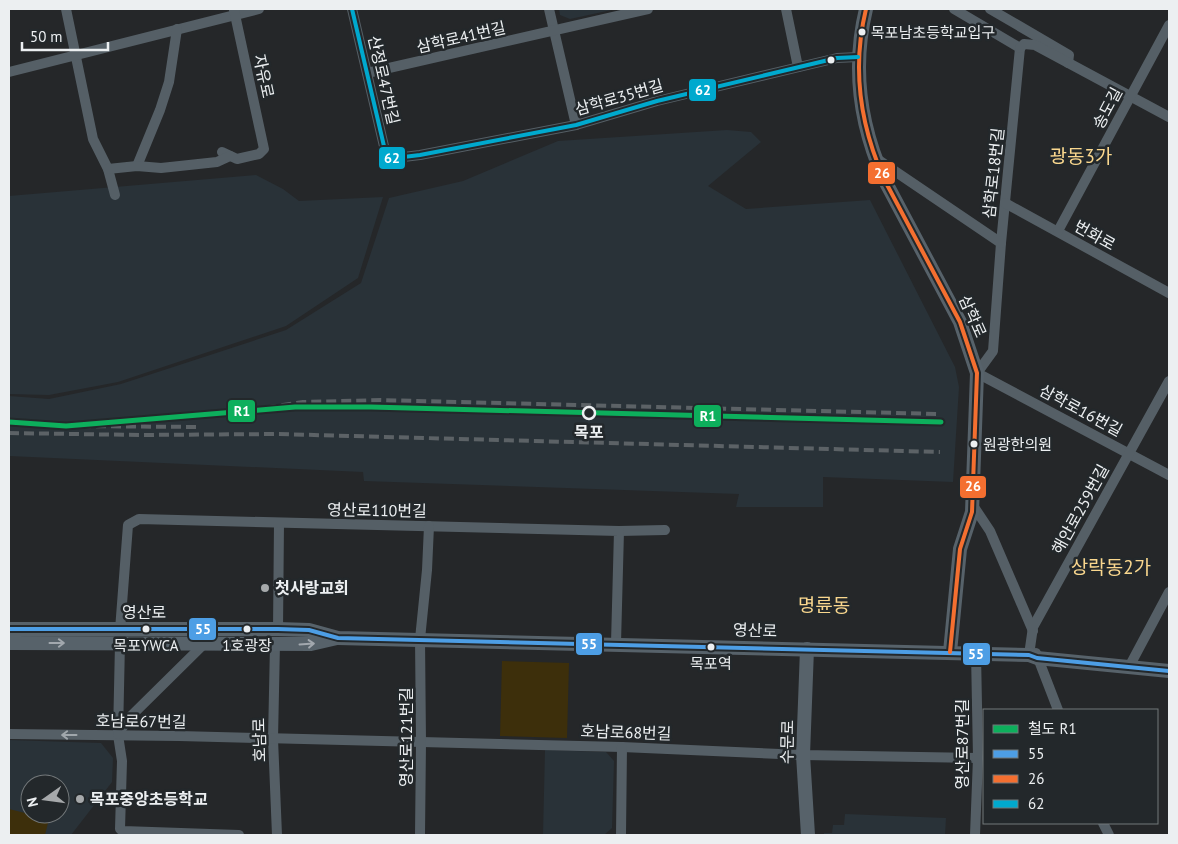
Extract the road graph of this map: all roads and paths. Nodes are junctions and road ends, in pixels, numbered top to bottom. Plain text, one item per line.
1 (66, 9) edge
2 (259, 9) edge
3 (352, 9) edge
4 (549, 9) edge
5 (648, 9) edge
6 (786, 9) edge
7 (866, 9) edge
8 (954, 9) edge
9 (990, 9) edge
10 (234, 12) edge
11 (1169, 25) edge
12 (177, 29) junction
13 (555, 31) junction
14 (1020, 48) junction
15 (76, 55) junction
16 (858, 57) junction
17 (1068, 63) junction
18 (798, 67) junction
19 (9, 72) edge
20 (367, 73) junction
21 (1131, 97) junction
22 (1169, 118) edge
23 (576, 125) junction
24 (874, 156) junction
25 (387, 159) joint
26 (136, 166) junction
27 (108, 169) junction
28 (115, 195) dead end
29 (1005, 203) junction
30 (1058, 231) junction
31 (1001, 243) junction
32 (1169, 293) edge
33 (977, 373) junction
34 (1169, 381) edge
35 (1128, 453) junction
36 (1169, 475) edge
37 (972, 504) junction
38 (279, 523) junction
39 (429, 526) junction
40 (665, 530) dead end
41 (619, 531) junction
42 (1169, 592) edge
43 (1033, 627) junction
44 (278, 629) junction
45 (9, 630) edge
46 (120, 637) junction
47 (338, 638) junction
48 (420, 639) junction
49 (9, 643) edge
50 (204, 644) junction
51 (275, 644) junction
52 (616, 644) junction
53 (807, 649) junction
54 (950, 652) junction
55 (976, 654) junction
56 (1033, 657) junction
57 (1129, 667) junction
58 (1169, 671) edge
59 (1058, 709) edge
60 (9, 734) edge
61 (118, 735) junction
62 (273, 739) junction
63 (422, 742) junction
64 (622, 747) junction
65 (804, 755) junction
66 (978, 758) junction
67 (184, 834) edge
68 (239, 835) edge
69 (278, 835) edge
70 (420, 835) edge
71 (621, 835) edge
72 (808, 835) edge
73 (975, 835) edge

1 - 15 street
2 - 10 street
3 - 20 street, 산정로47번길
4 - 13 street
5 - 13 street, 삼학로41번길
6 - 18 street
7 - 16 street, 삼학로
8 - 14 street
9 - 17 street
10 - 12 street
10 - 26 street, 자유로
11 - 21 street, 송도길
12 - 15 street
12 - 26 street
13 - 20 street, 삼학로41번길
13 - 23 street
14 - 17 street
14 - 29 street, 삼학로18번길
15 - 19 street
15 - 27 street
16 - 18 street, 삼학로35번길
16 - 24 street, 삼학로
17 - 21 street
18 - 23 street, 삼학로35번길
20 - 25 street, 산정로47번길
21 - 22 street
21 - 30 street, 송도길
23 - 25 street, 삼학로35번길
24 - 31 street
24 - 33 street, 삼학로
26 - 27 street
27 - 28 street
29 - 30 street, 번화로
29 - 31 street, 삼학로18번길
30 - 32 street, 번화로
31 - 33 street, 삼학로18번길
33 - 35 street, 삼학로16번길
33 - 37 street, 삼학로
34 - 35 street, 해안로259번길
35 - 36 street, 삼학로16번길
35 - 43 street, 해안로259번길
37 - 43 street
37 - 54 street, 삼학로
38 - 39 street, 영산로110번길
38 - 44 street
38 - 46 street, 영산로110번길
39 - 41 street, 영산로110번길
39 - 48 street, 영산로121번길
40 - 41 street, 영산로110번길
41 - 52 street
42 - 57 street
43 - 56 street
44 - 46 street, 영산로
44 - 47 street, 영산로
45 - 46 street, 영산로
49 -> 46 street, 영산로
46 - 50 street, 영산로
46 - 61 street
47 - 48 street, 영산로
51 -> 47 street, 영산로
48 - 52 street, 영산로
48 - 63 street, 영산로121번길
50 - 51 street, 영산로
50 - 61 street
51 - 62 street, 호남로
52 - 53 street, 영산로
53 - 54 street, 영산로
53 - 65 street, 수문로
54 - 55 street, 영산로
55 - 56 street, 영산로
55 - 66 street, 영산로87번길
56 - 57 street, 영산로
56 - 59 street
57 - 58 street, 영산로
61 -> 60 street, 호남로67번길
61 - 62 street, 호남로67번길
61 - 67 street
62 - 63 street, 호남로68번길
62 - 69 street, 호남로
63 - 64 street, 호남로68번길
63 - 70 street, 영산로121번길
64 - 65 street, 호남로68번길
64 - 71 street
65 - 66 street, 호남로68번길
65 - 72 street, 수문로
66 - 73 street, 영산로87번길
67 - 68 street

